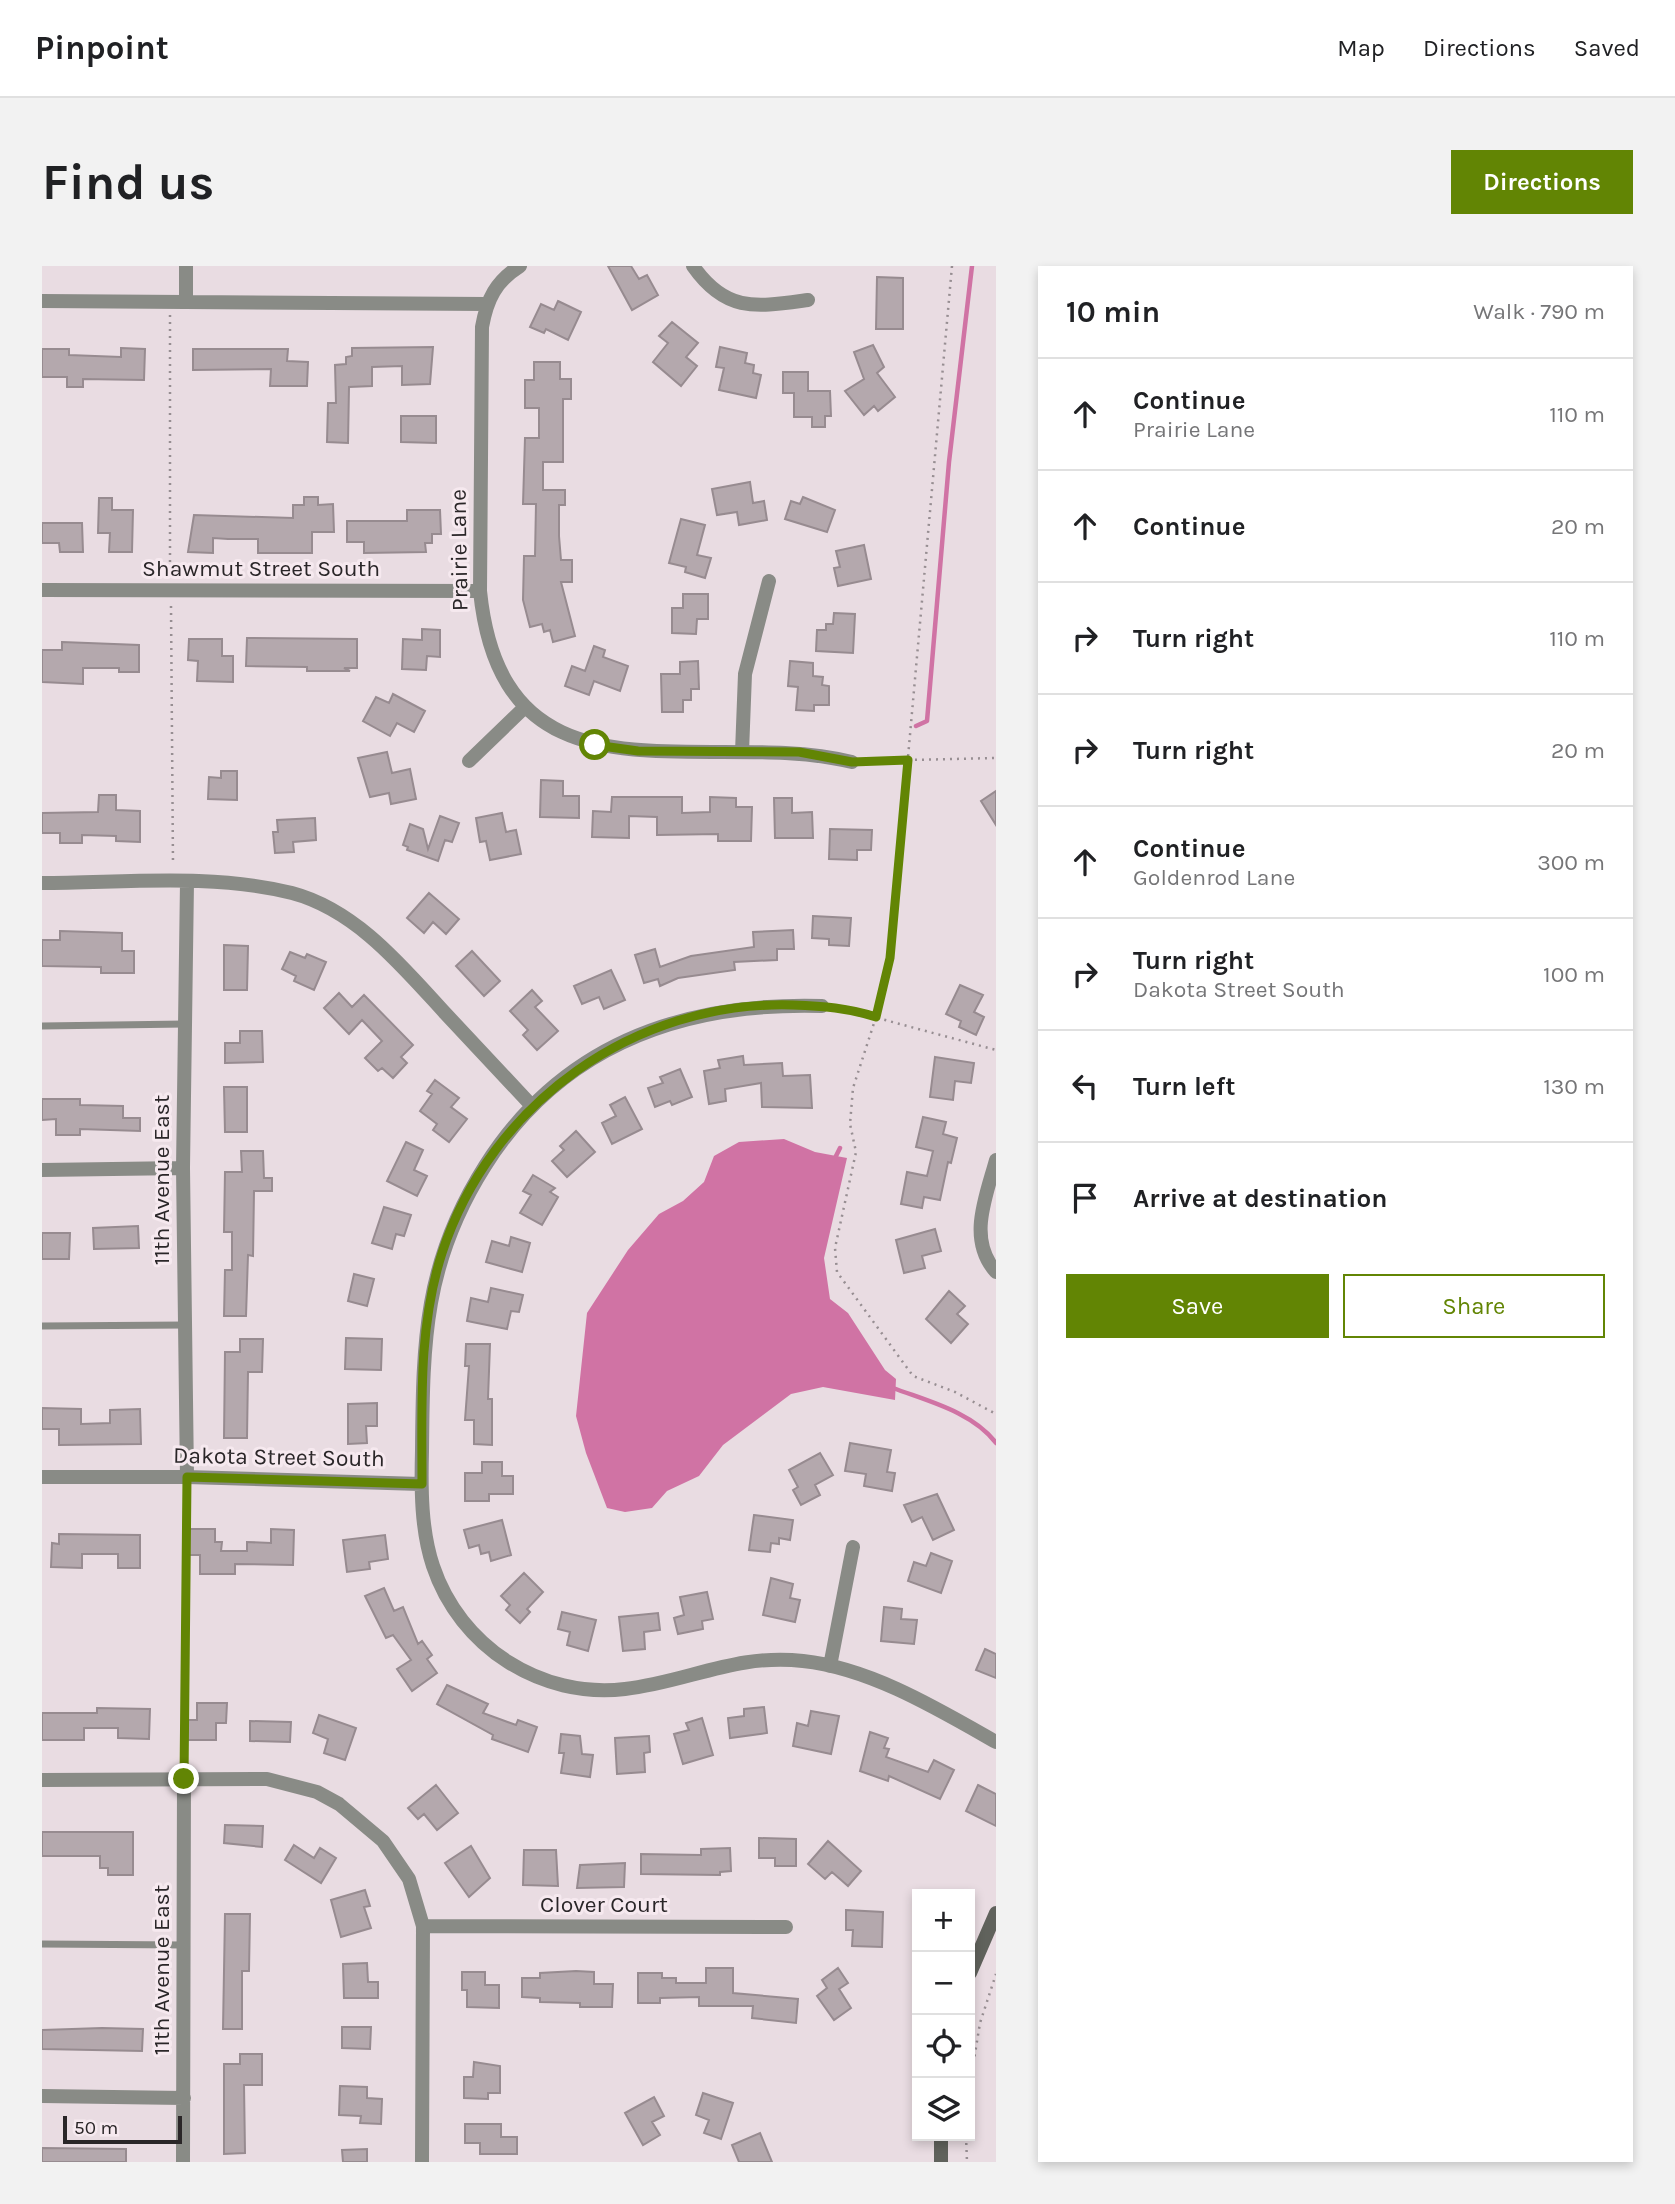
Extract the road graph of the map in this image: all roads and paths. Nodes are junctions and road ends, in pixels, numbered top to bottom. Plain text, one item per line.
1 (186, 266) edge
2 (520, 266) edge
3 (693, 266) edge
4 (952, 266) edge
5 (186, 300) junction
6 (808, 300) dead end
7 (42, 301) edge
8 (486, 304) junction
9 (769, 581) dead end
10 (42, 590) edge
11 (480, 591) junction
12 (525, 707) junction
13 (742, 752) junction
14 (996, 758) edge
15 (908, 760) junction
16 (470, 761) dead end
17 (852, 762) joint
18 (187, 882) junction
19 (42, 883) edge
20 (822, 1006) joint
21 (876, 1017) junction
22 (185, 1024) junction
23 (42, 1026) edge
24 (996, 1050) edge
25 (532, 1106) junction
26 (996, 1160) edge
27 (183, 1168) junction
28 (42, 1170) edge
29 (996, 1272) edge
30 (185, 1325) junction
31 (42, 1326) edge
32 (996, 1415) edge
33 (42, 1477) edge
34 (187, 1477) junction
35 (422, 1484) junction
36 (853, 1547) dead end
37 (830, 1666) junction
38 (996, 1742) edge
39 (184, 1779) junction
40 (42, 1780) edge
41 (996, 1913) edge
42 (423, 1926) junction
43 (786, 1927) dead end
44 (42, 1944) edge
45 (184, 1945) junction
46 (975, 1961) edge
47 (996, 1974) edge
48 (971, 2078) edge
49 (42, 2096) edge
50 (184, 2098) junction
51 (941, 2141) edge
52 (967, 2141) edge
53 (183, 2162) edge
54 (422, 2162) edge
55 (941, 2162) edge
56 (967, 2162) edge

1 - 5 street
2 - 8 street, Prairie Lane
3 - 6 street
4 - 15 path
5 - 7 street
5 - 8 street
8 - 11 street, Prairie Lane
9 - 13 street
10 - 11 street, Shawmut Street South
11 - 12 street, Prairie Lane
12 - 13 street, Prairie Lane
12 - 16 street
13 - 17 street, Prairie Lane
14 - 15 path
15 - 17 path
15 - 21 path
18 - 19 street
18 - 22 street, 11th Avenue East
18 - 25 street
20 - 21 path
20 - 25 street
21 - 24 path
21 - 32 path
22 - 23 lane
22 - 27 street, 11th Avenue East
25 - 35 street
26 - 29 street
27 - 28 street
27 - 30 street, 11th Avenue East
30 - 31 lane
30 - 34 street, 11th Avenue East
33 - 34 street, Dakota Street South
34 - 35 street, Dakota Street South
34 - 39 path
35 - 37 street
36 - 37 street
37 - 38 street
39 - 40 street
39 - 42 street
39 - 45 street, 11th Avenue East
41 - 46 street
42 - 43 street, Clover Court
42 - 54 street
44 - 45 lane
45 - 50 street, 11th Avenue East
47 - 48 path
49 - 50 street
50 - 53 street, 11th Avenue East
51 - 55 street
52 - 56 path

